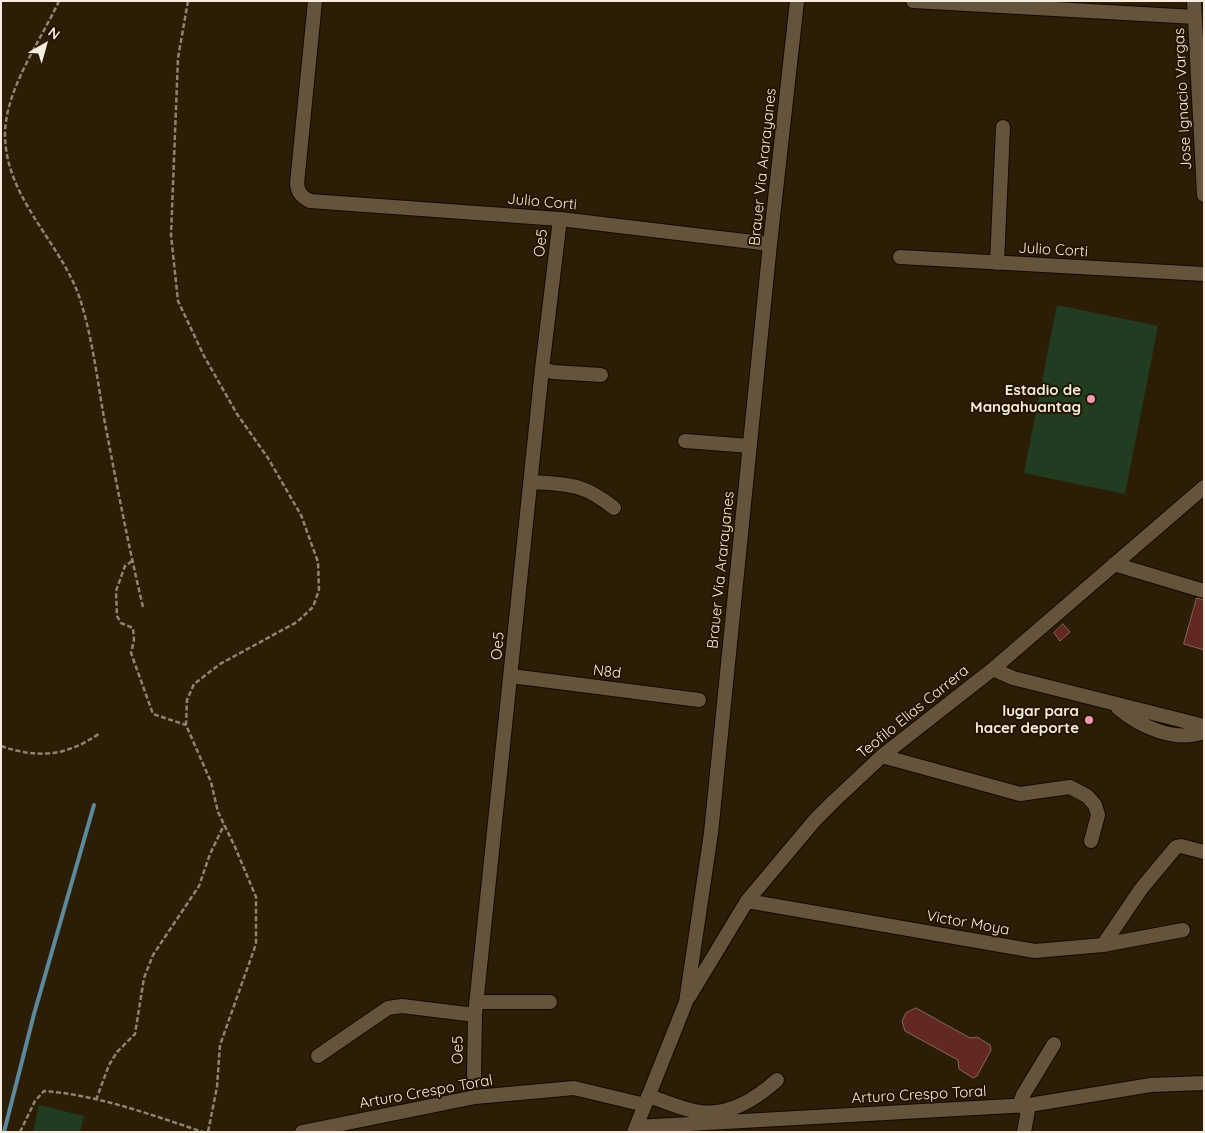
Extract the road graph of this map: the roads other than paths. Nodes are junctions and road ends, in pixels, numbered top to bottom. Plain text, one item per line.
1 (315, 1) edge
2 (797, 1) edge
3 (913, 1) edge
4 (1194, 1) edge
5 (1195, 17) junction
6 (1003, 127) dead end
7 (1204, 195) edge
8 (560, 219) junction
9 (770, 244) junction
10 (900, 257) dead end
11 (998, 263) junction
12 (1204, 274) edge
13 (542, 369) junction
14 (601, 375) dead end
15 (685, 441) dead end
16 (750, 446) junction
17 (532, 482) junction
18 (1204, 487) edge
19 (614, 508) dead end
20 (1114, 564) junction
21 (1204, 591) edge
22 (993, 669) junction
23 (511, 676) junction
24 (699, 700) dead end
25 (1113, 704) junction
26 (1204, 726) edge
27 (1204, 732) edge
28 (882, 756) junction
29 (1091, 841) dead end
30 (1204, 852) edge
31 (748, 901) junction
32 (1183, 930) dead end
33 (1104, 945) junction
34 (550, 1002) dead end
35 (686, 1002) junction
36 (476, 1009) junction
37 (1054, 1044) dead end
38 (318, 1056) dead end
39 (474, 1076) dead end
40 (777, 1080) dead end
41 (1204, 1083) edge
42 (646, 1100) junction
43 (1024, 1106) junction
44 (635, 1130) edge
45 (302, 1132) edge
46 (1024, 1132) edge

1 - 8 street, Julio Corti
2 - 9 street, Brauer Via Ararayanes
3 - 5 street
4 - 5 street, Jose Ignacio Vargas
5 - 7 street, Jose Ignacio Vargas
6 - 11 street
8 - 9 street, Julio Corti
8 - 13 street, Oe5
9 - 16 street, Brauer Via Ararayanes
10 - 11 street, Julio Corti
11 - 12 street, Julio Corti
13 - 14 street
13 - 17 street, Oe5
15 - 16 street
16 - 35 street, Brauer Via Ararayanes
17 - 19 street
17 - 23 street, Oe5
18 - 20 street, Teofilo Elias Carrera
20 - 21 street
20 - 22 street, Teofilo Elias Carrera
22 - 25 street
22 - 28 street, Teofilo Elias Carrera
23 - 24 street, N8d
23 - 36 street, Oe5
25 - 26 street
25 - 27 street
28 - 29 street
28 - 31 street, Teofilo Elias Carrera
30 - 33 street
31 - 33 street, Victor Moya
31 - 35 street, Teofilo Elias Carrera
32 - 33 street, Victor Moya
34 - 36 street
35 - 42 street, Brauer Via Ararayanes
36 - 38 street
36 - 39 street, Oe5
37 - 43 street
40 - 42 street, Arturo Crespo Toral
41 - 43 street, Arturo Crespo Toral
42 - 44 street, Brauer Via Ararayanes
42 - 45 street, Arturo Crespo Toral
43 - 44 street, Arturo Crespo Toral
43 - 46 street

